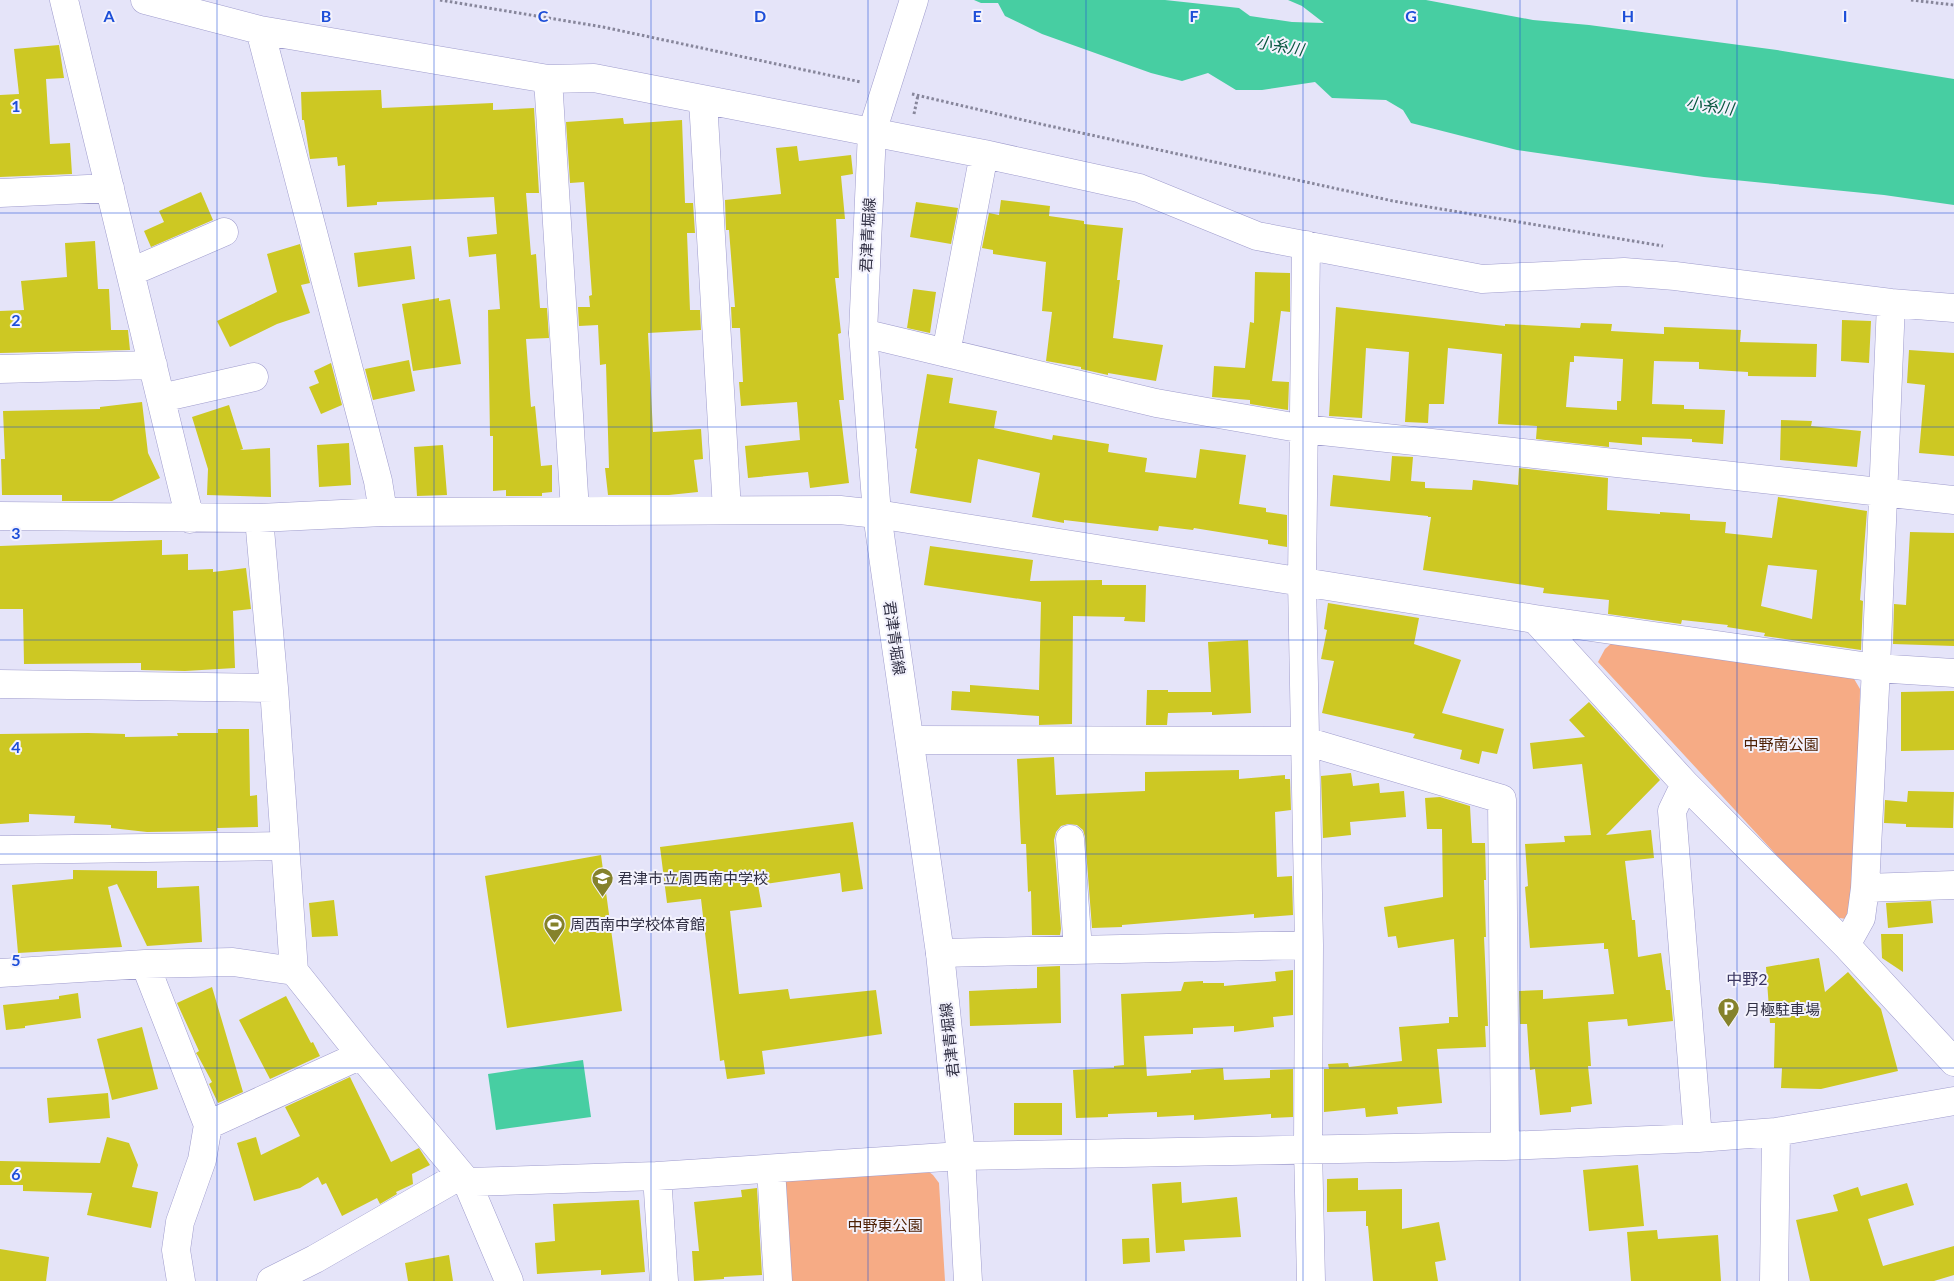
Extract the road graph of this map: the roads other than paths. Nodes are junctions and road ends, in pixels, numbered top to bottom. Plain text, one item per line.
1 (64, 0) edge
2 (145, 0) edge
3 (914, 0) edge
4 (260, 30) junction
5 (548, 79) junction
6 (703, 100) junction
7 (872, 132) junction
8 (984, 154) junction
9 (110, 188) junction
10 (0, 193) edge
11 (224, 232) dead end
12 (1306, 244) junction
13 (131, 272) junction
14 (1891, 303) junction
15 (1954, 308) edge
16 (863, 333) junction
17 (946, 353) junction
18 (153, 365) junction
19 (0, 369) edge
20 (254, 377) dead end
21 (161, 398) junction
22 (1304, 429) junction
23 (1882, 493) junction
24 (1954, 500) edge
25 (727, 510) junction
26 (575, 511) junction
27 (383, 512) junction
28 (877, 514) junction
29 (0, 516) edge
30 (259, 518) junction
31 (190, 519) junction
32 (1302, 580) junction
33 (1535, 619) junction
34 (1876, 668) junction
35 (1954, 673) edge
36 (0, 684) edge
37 (274, 688) junction
38 (910, 740) junction
39 (1305, 741) junction
40 (1685, 784) junction
41 (1070, 839) dead end
42 (285, 846) junction
43 (0, 850) edge
44 (1954, 885) edge
45 (1865, 888) junction
46 (1309, 945) junction
47 (1846, 945) junction
48 (1078, 950) junction
49 (940, 953) junction
50 (145, 964) junction
51 (294, 971) junction
52 (0, 973) edge
53 (361, 1055) junction
54 (1954, 1062) edge
55 (1954, 1101) edge
56 (208, 1125) junction
57 (1776, 1132) junction
58 (1698, 1138) junction
59 (1505, 1146) junction
60 (1308, 1148) junction
61 (960, 1156) junction
62 (771, 1169) junction
63 (657, 1176) junction
64 (464, 1178) junction
65 (181, 1281) edge
66 (271, 1281) edge
67 (509, 1281) edge
68 (664, 1281) edge
69 (778, 1281) edge
70 (968, 1281) edge
71 (1311, 1281) edge
72 (1774, 1281) edge

1 - 9 street
2 - 4 street
3 - 7 street, 君津青堀線
4 - 5 street
4 - 27 street
5 - 6 street
5 - 26 street
6 - 7 street
6 - 25 street
7 - 8 street
7 - 16 street, 君津青堀線
8 - 12 street
8 - 17 street
9 - 10 street
9 - 13 street
11 - 13 street
12 - 14 street
12 - 22 street
13 - 18 street
14 - 15 street
14 - 23 street
16 - 17 street
16 - 28 street, 君津青堀線
17 - 22 street
18 - 19 street
18 - 21 street
20 - 21 street
21 - 31 street
22 - 23 street
22 - 32 street
23 - 24 street
23 - 34 street
25 - 26 street
25 - 28 street
26 - 27 street
27 - 30 street
28 - 32 street
28 - 38 street, 君津青堀線
29 - 31 street
30 - 31 street
30 - 37 street
32 - 33 street
32 - 39 street
33 - 34 street
33 - 40 street
34 - 35 street
34 - 45 street
36 - 37 street
37 - 42 street
38 - 39 street
38 - 49 street, 君津青堀線
39 - 46 street
39 - 59 street
40 - 47 street
40 - 58 street
41 - 48 street
42 - 43 street
42 - 51 street
44 - 45 street
45 - 47 street
46 - 48 street
46 - 60 street
47 - 54 street
48 - 49 street
49 - 61 street, 君津青堀線
50 - 51 street
50 - 52 street
50 - 56 street
51 - 53 street
53 - 56 street
53 - 64 street
55 - 57 street
56 - 65 street
57 - 58 street
57 - 72 street
58 - 59 street
59 - 60 street
60 - 61 street
60 - 71 street
61 - 62 street
61 - 70 street, 君津青堀線
62 - 63 street
62 - 69 street
63 - 64 street
63 - 68 street
64 - 66 street
64 - 67 street

